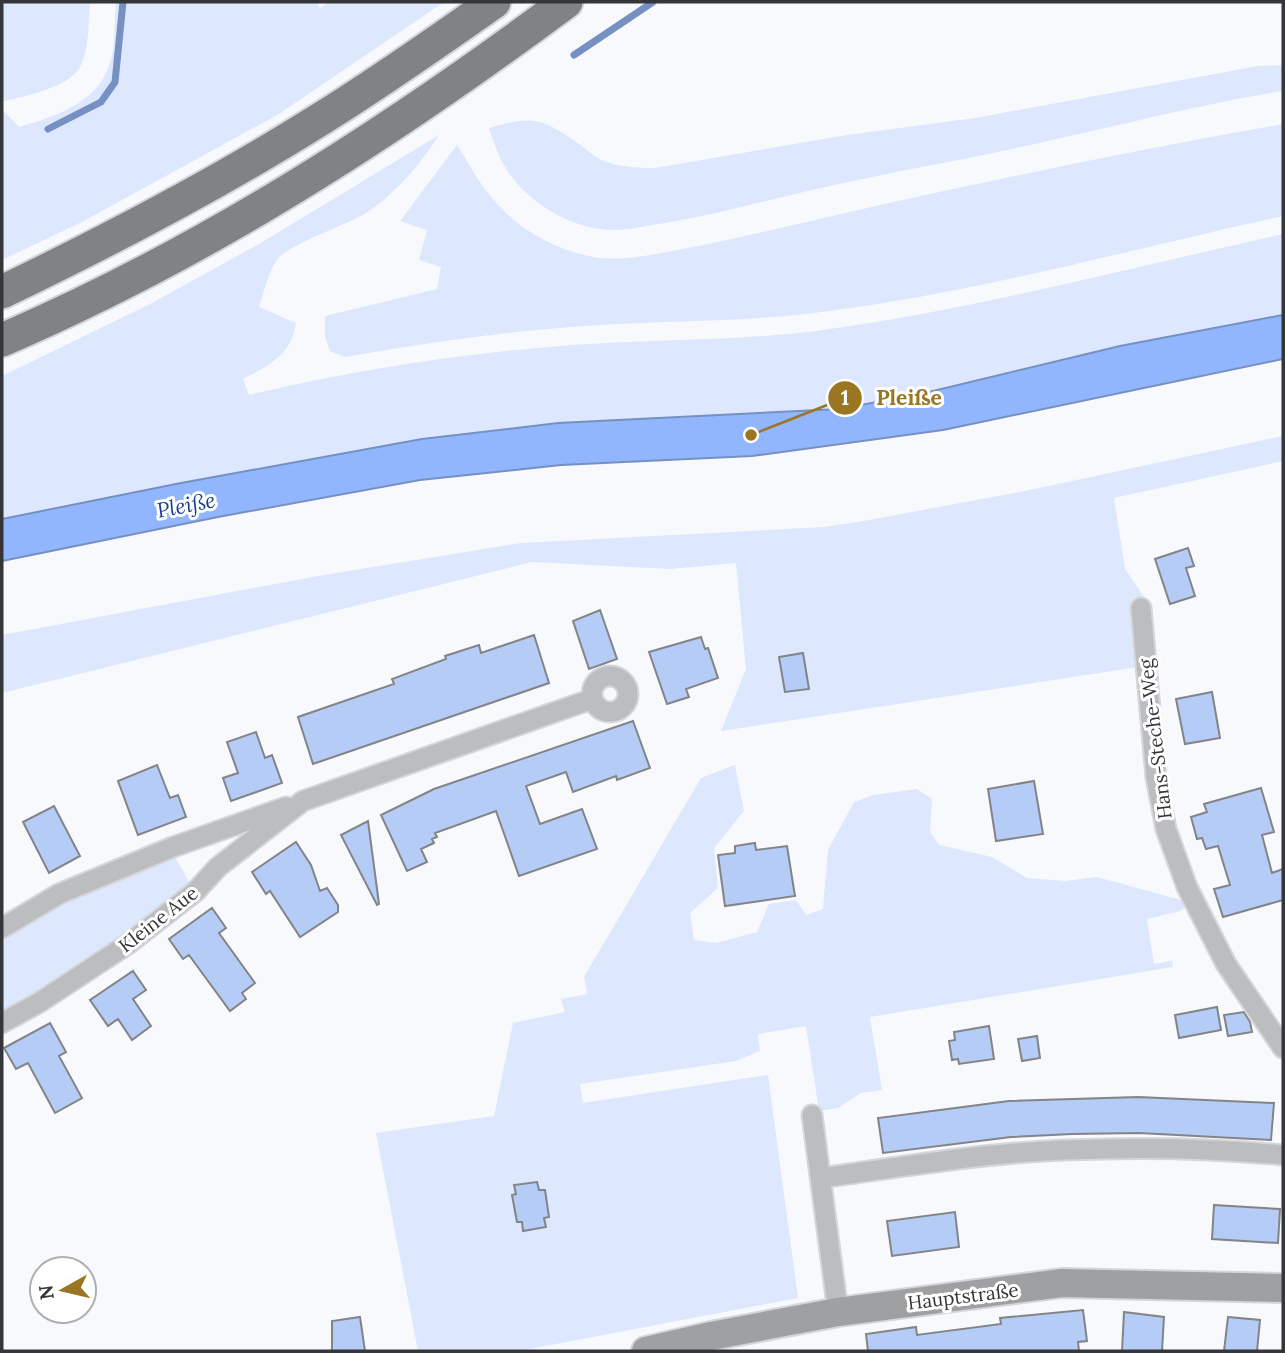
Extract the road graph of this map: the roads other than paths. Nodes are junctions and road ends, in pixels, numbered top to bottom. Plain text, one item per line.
1 (495, 2) edge
2 (566, 2) edge
3 (2, 292) edge
4 (2, 340) edge
5 (1141, 608) dead end
6 (592, 699) dead end
7 (303, 801) junction
8 (2, 929) edge
9 (2, 1023) edge
10 (1283, 1048) edge
11 (812, 1115) dead end
12 (1283, 1155) edge
13 (821, 1178) junction
14 (1283, 1288) edge
15 (838, 1312) junction
16 (646, 1351) edge

1 - 3 highway
2 - 4 highway
5 - 10 street, Hans-Steche-Weg
6 - 7 street, Kleine Aue
7 - 8 street, Kleine Aue
7 - 9 street, Kleine Aue
11 - 13 street
12 - 13 street
13 - 15 street
14 - 15 main road, Hauptstraße
15 - 16 main road, Hauptstraße

